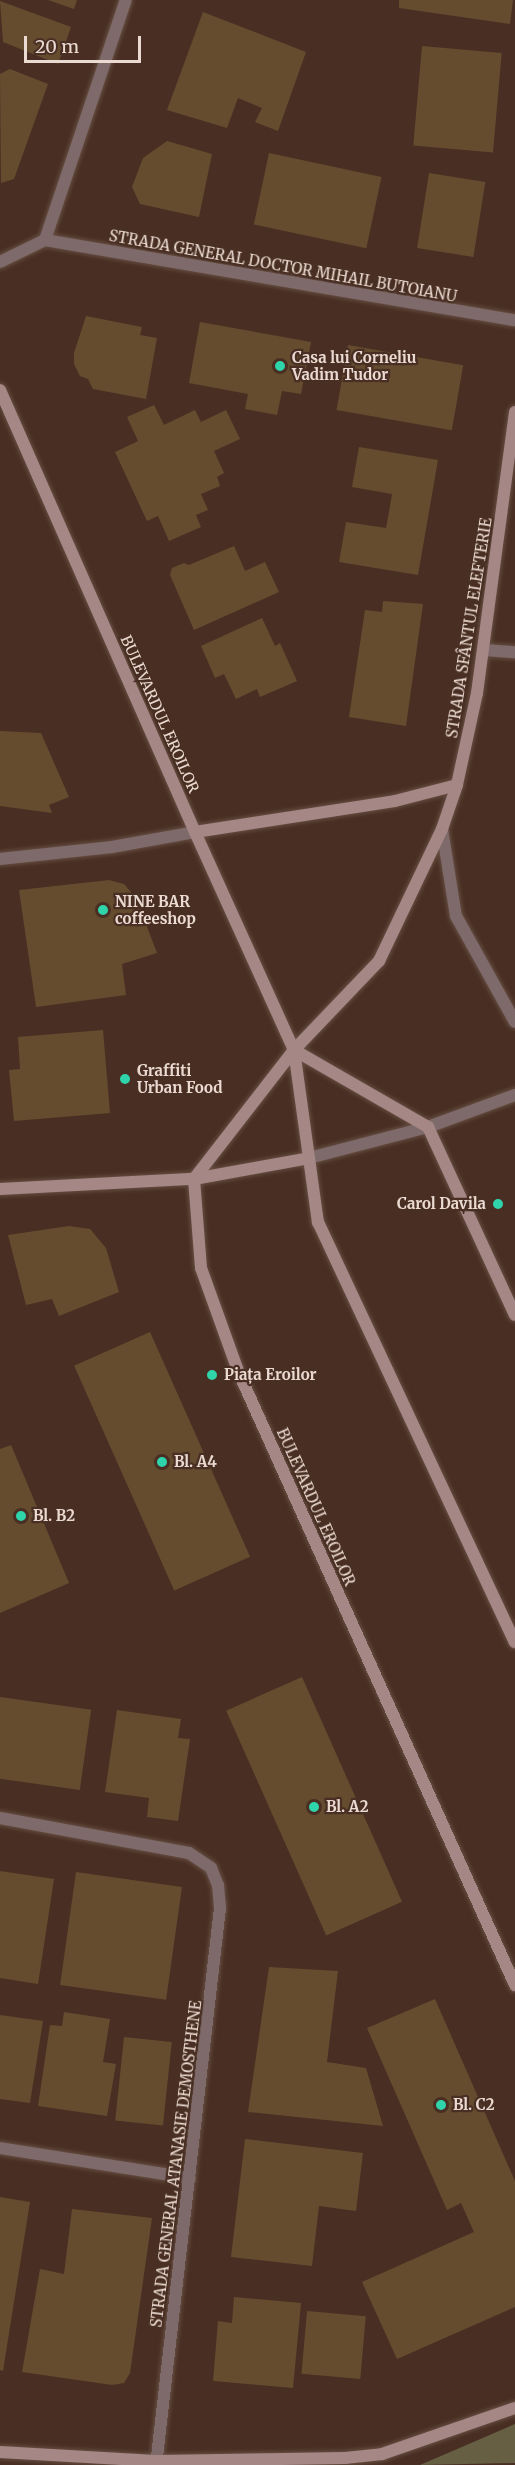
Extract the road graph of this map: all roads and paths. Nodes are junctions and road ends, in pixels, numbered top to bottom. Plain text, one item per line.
1 (126, 0) edge
2 (45, 240) junction
3 (0, 262) edge
4 (515, 320) edge
5 (0, 390) edge
6 (515, 412) edge
7 (484, 650) junction
8 (515, 652) edge
9 (457, 785) junction
10 (441, 829) junction
11 (195, 832) junction
12 (0, 859) edge
13 (515, 1022) edge
14 (294, 1050) junction
15 (515, 1095) edge
16 (428, 1127) junction
17 (309, 1158) junction
18 (194, 1179) junction
19 (0, 1189) edge
20 (515, 1315) edge
21 (515, 1642) edge
22 (0, 1818) edge
23 (515, 1986) edge
24 (0, 2148) edge
25 (190, 2178) junction
26 (515, 2408) edge
27 (0, 2452) edge
28 (156, 2463) edge

1 - 2 street
2 - 3 street
2 - 4 street, STRADA GENERAL DOCTOR MIHAIL BUTOIANU
5 - 11 street, BULEVARDUL EROILOR
6 - 7 street, STRADA SFÂNTUL ELEFTERIE
7 - 8 street
7 - 9 street, STRADA SFÂNTUL ELEFTERIE
9 - 10 street, STRADA SFÂNTUL ELEFTERIE
9 - 11 street
10 - 13 street
10 - 14 street, STRADA SFÂNTUL ELEFTERIE
11 - 12 street
11 - 14 street, BULEVARDUL EROILOR
14 - 16 street
14 - 17 street, BULEVARDUL EROILOR
14 - 18 street
15 - 16 street
16 - 17 street
16 - 20 street
17 - 18 street
17 - 21 street, BULEVARDUL EROILOR
18 - 19 street
18 - 23 street, BULEVARDUL EROILOR
22 - 25 street, STRADA GENERAL ATANASIE DEMOSTHENE
24 - 25 street
25 - 28 street, STRADA GENERAL ATANASIE DEMOSTHENE
26 - 28 street
27 - 28 street

